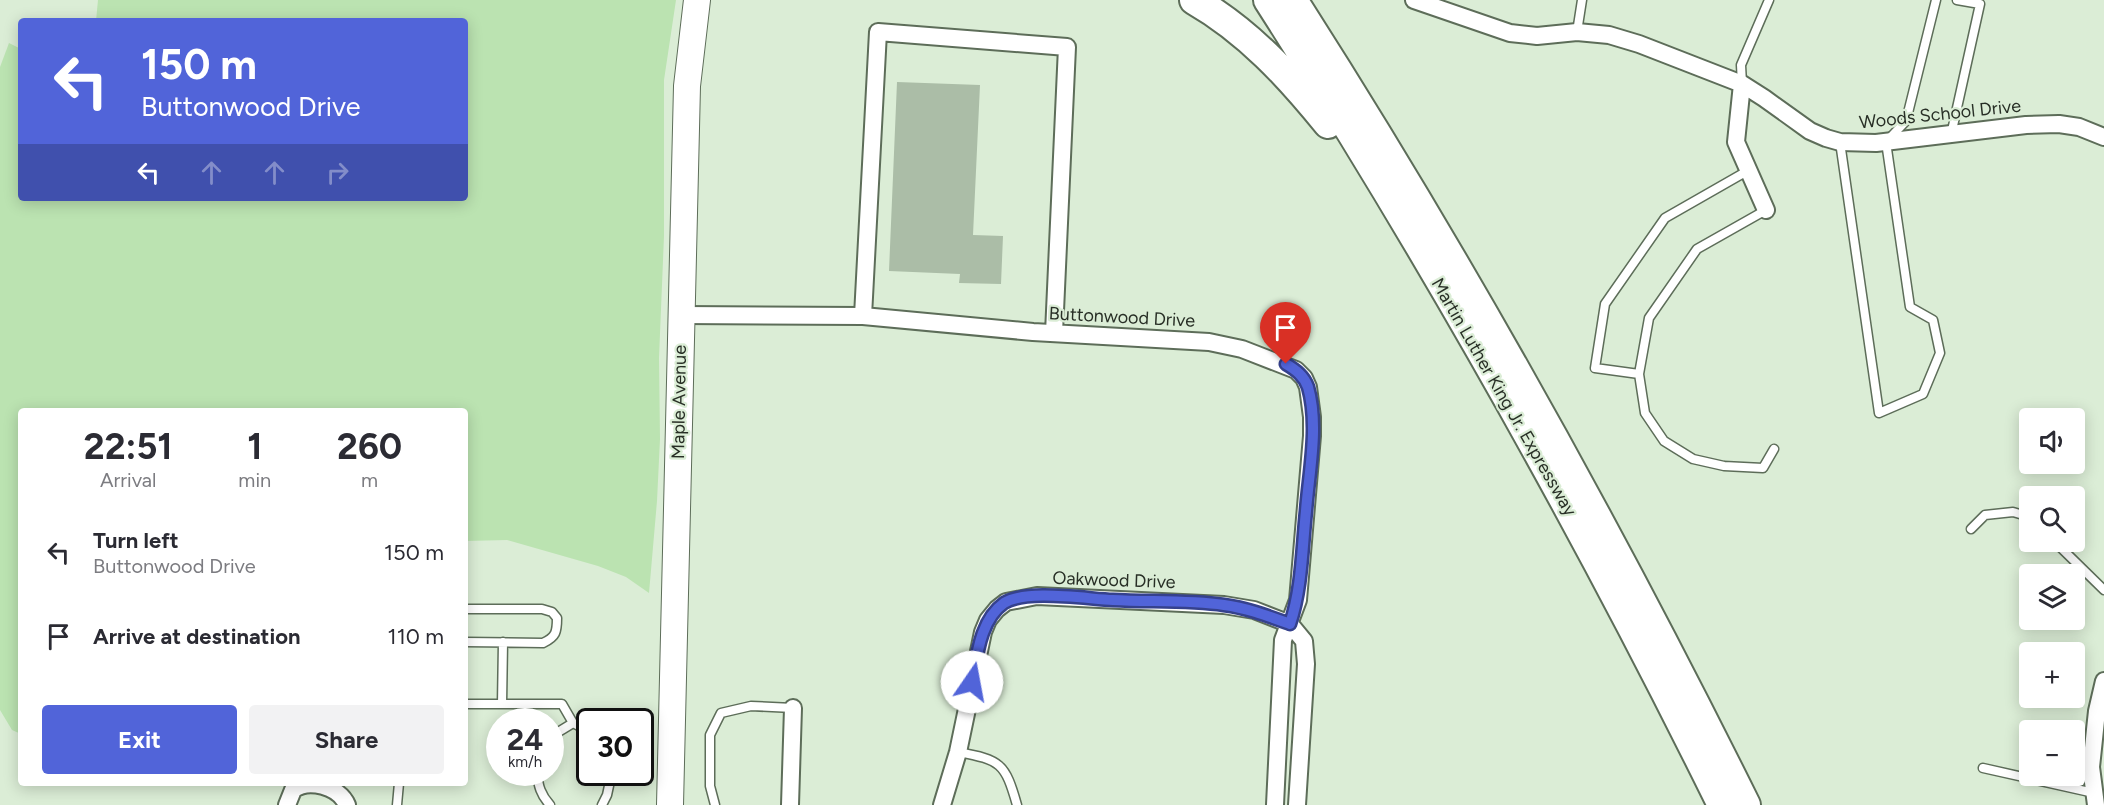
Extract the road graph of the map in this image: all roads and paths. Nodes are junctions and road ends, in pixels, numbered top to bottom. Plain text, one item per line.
1 (697, 0) edge
2 (1194, 0) edge
3 (1268, 0) edge
4 (1293, 0) edge
5 (1414, 0) edge
6 (1582, 0) edge
7 (1768, 0) edge
8 (1936, 0) edge
9 (1957, 0) edge
10 (1577, 32) junction
11 (1742, 84) junction
12 (1951, 135) junction
13 (2104, 137) edge
14 (1840, 142) junction
15 (1886, 142) junction
16 (1749, 170) junction
17 (1393, 203) junction
18 (1766, 210) joint
19 (681, 315) junction
20 (863, 316) junction
21 (1054, 333) junction
22 (1639, 374) junction
23 (1774, 449) dead end
24 (2019, 514) edge
25 (1971, 530) dead end
26 (2065, 552) edge
27 (2104, 590) edge
28 (468, 609) edge
29 (1290, 624) junction
30 (468, 642) edge
31 (503, 642) junction
32 (2104, 681) edge
33 (468, 704) edge
34 (502, 704) junction
35 (793, 708) joint
36 (573, 723) junction
37 (576, 725) edge
38 (564, 728) edge
39 (958, 752) junction
40 (1983, 768) dead end
41 (302, 786) edge
42 (316, 786) edge
43 (399, 786) edge
44 (538, 786) edge
45 (609, 786) edge
46 (2095, 799) edge
47 (287, 805) edge
48 (347, 805) edge
49 (397, 805) edge
50 (550, 805) edge
51 (602, 805) edge
52 (670, 805) edge
53 (715, 805) edge
54 (790, 805) edge
55 (942, 805) edge
56 (1017, 805) edge
57 (1275, 805) edge
58 (1297, 805) edge
59 (1722, 805) edge
60 (1746, 805) edge

1 - 19 main road, Maple Avenue
2 - 17 highway
3 - 17 highway, Martin Luther King Jr. Expressway
4 - 60 highway, Martin Luther King Jr. Expressway
5 - 10 street, Woods School Drive
6 - 10 lane
7 - 11 lane
8 - 15 lane
9 - 12 lane
10 - 11 street, Woods School Drive
11 - 14 street, Woods School Drive
11 - 16 street
12 - 13 street, Woods School Drive
12 - 15 street, Woods School Drive
14 - 15 street, Woods School Drive
14 - 15 lane
16 - 18 street
16 - 22 lane
17 - 59 highway, Martin Luther King Jr. Expressway
18 - 22 lane
19 - 20 street, Buttonwood Drive
19 - 52 main road, Maple Avenue
20 - 21 street, Buttonwood Drive
20 - 21 street
21 - 29 street, Buttonwood Drive
22 - 23 lane
24 - 25 lane
26 - 27 lane
28 - 31 lane
29 - 39 street, Oakwood Drive
29 - 57 street, Buttonwood Drive
29 - 58 street
30 - 31 lane
31 - 34 lane
32 - 46 street
33 - 34 lane
34 - 36 lane
35 - 53 lane
35 - 54 street
36 - 37 lane
36 - 38 lane
39 - 55 street, Oakwood Drive
39 - 56 lane
40 - 46 lane
41 - 47 street
42 - 48 street
43 - 49 lane
44 - 50 lane
45 - 51 lane

